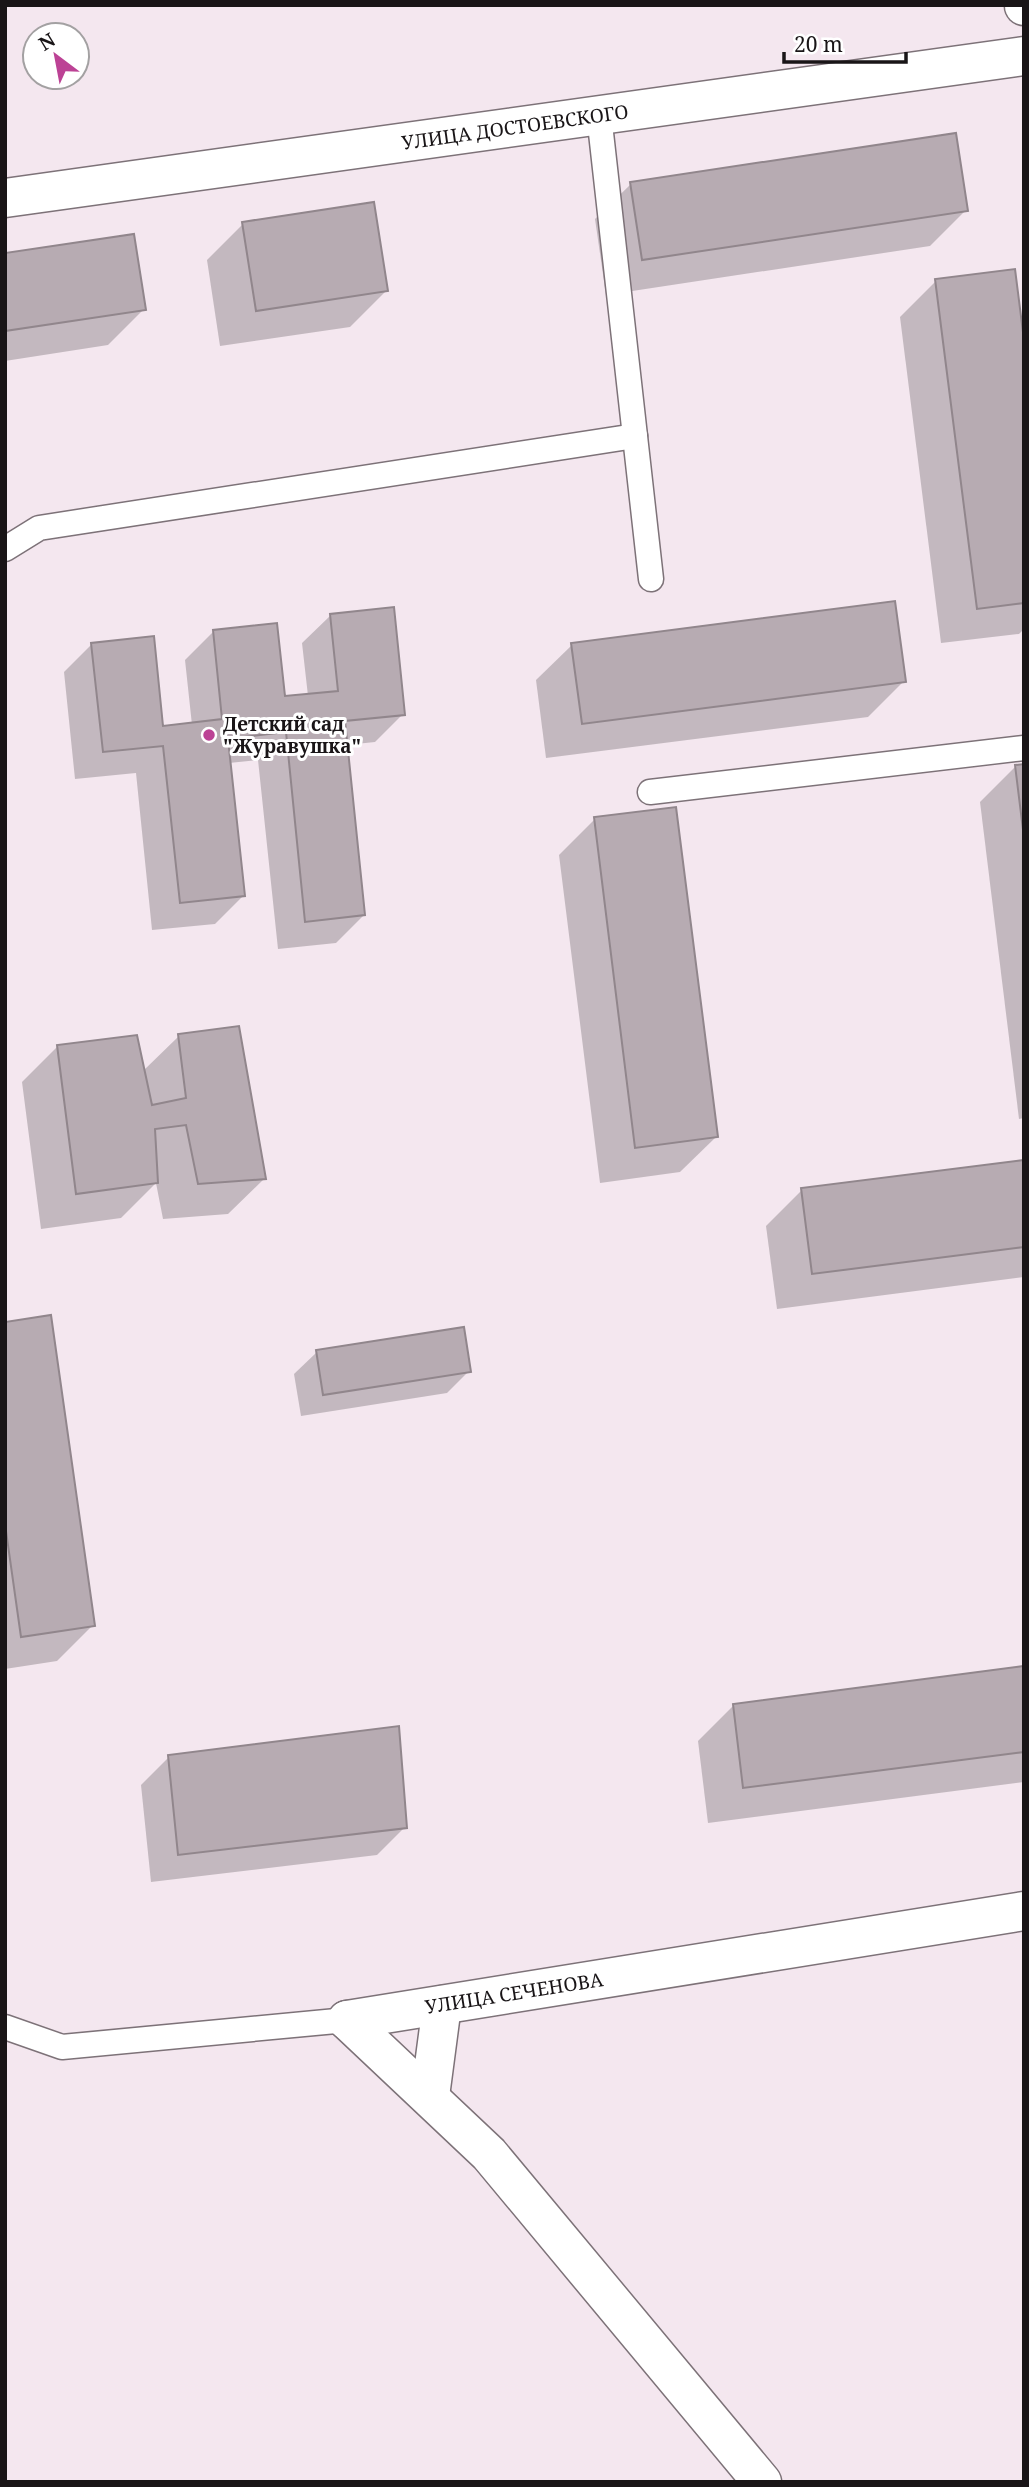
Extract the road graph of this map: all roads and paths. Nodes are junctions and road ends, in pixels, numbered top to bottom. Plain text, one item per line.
1 (1024, 56) edge
2 (599, 115) junction
3 (5, 198) edge
4 (635, 436) junction
5 (5, 549) edge
6 (651, 579) dead end
7 (1024, 748) edge
8 (650, 792) dead end
9 (1024, 1911) edge
10 (442, 2005) junction
11 (347, 2020) junction
12 (5, 2027) edge
13 (430, 2096) junction
14 (762, 2482) edge

1 - 2 street, УЛИЦА ДОСТОЕВСКОГО
2 - 3 street, УЛИЦА ДОСТОЕВСКОГО
2 - 4 lane
4 - 5 lane
4 - 6 lane
7 - 8 lane
9 - 10 street, УЛИЦА СЕЧЕНОВА
10 - 11 street, УЛИЦА СЕЧЕНОВА
10 - 13 street
11 - 12 lane, УЛИЦА СЕЧЕНОВА
11 - 13 street
13 - 14 street

